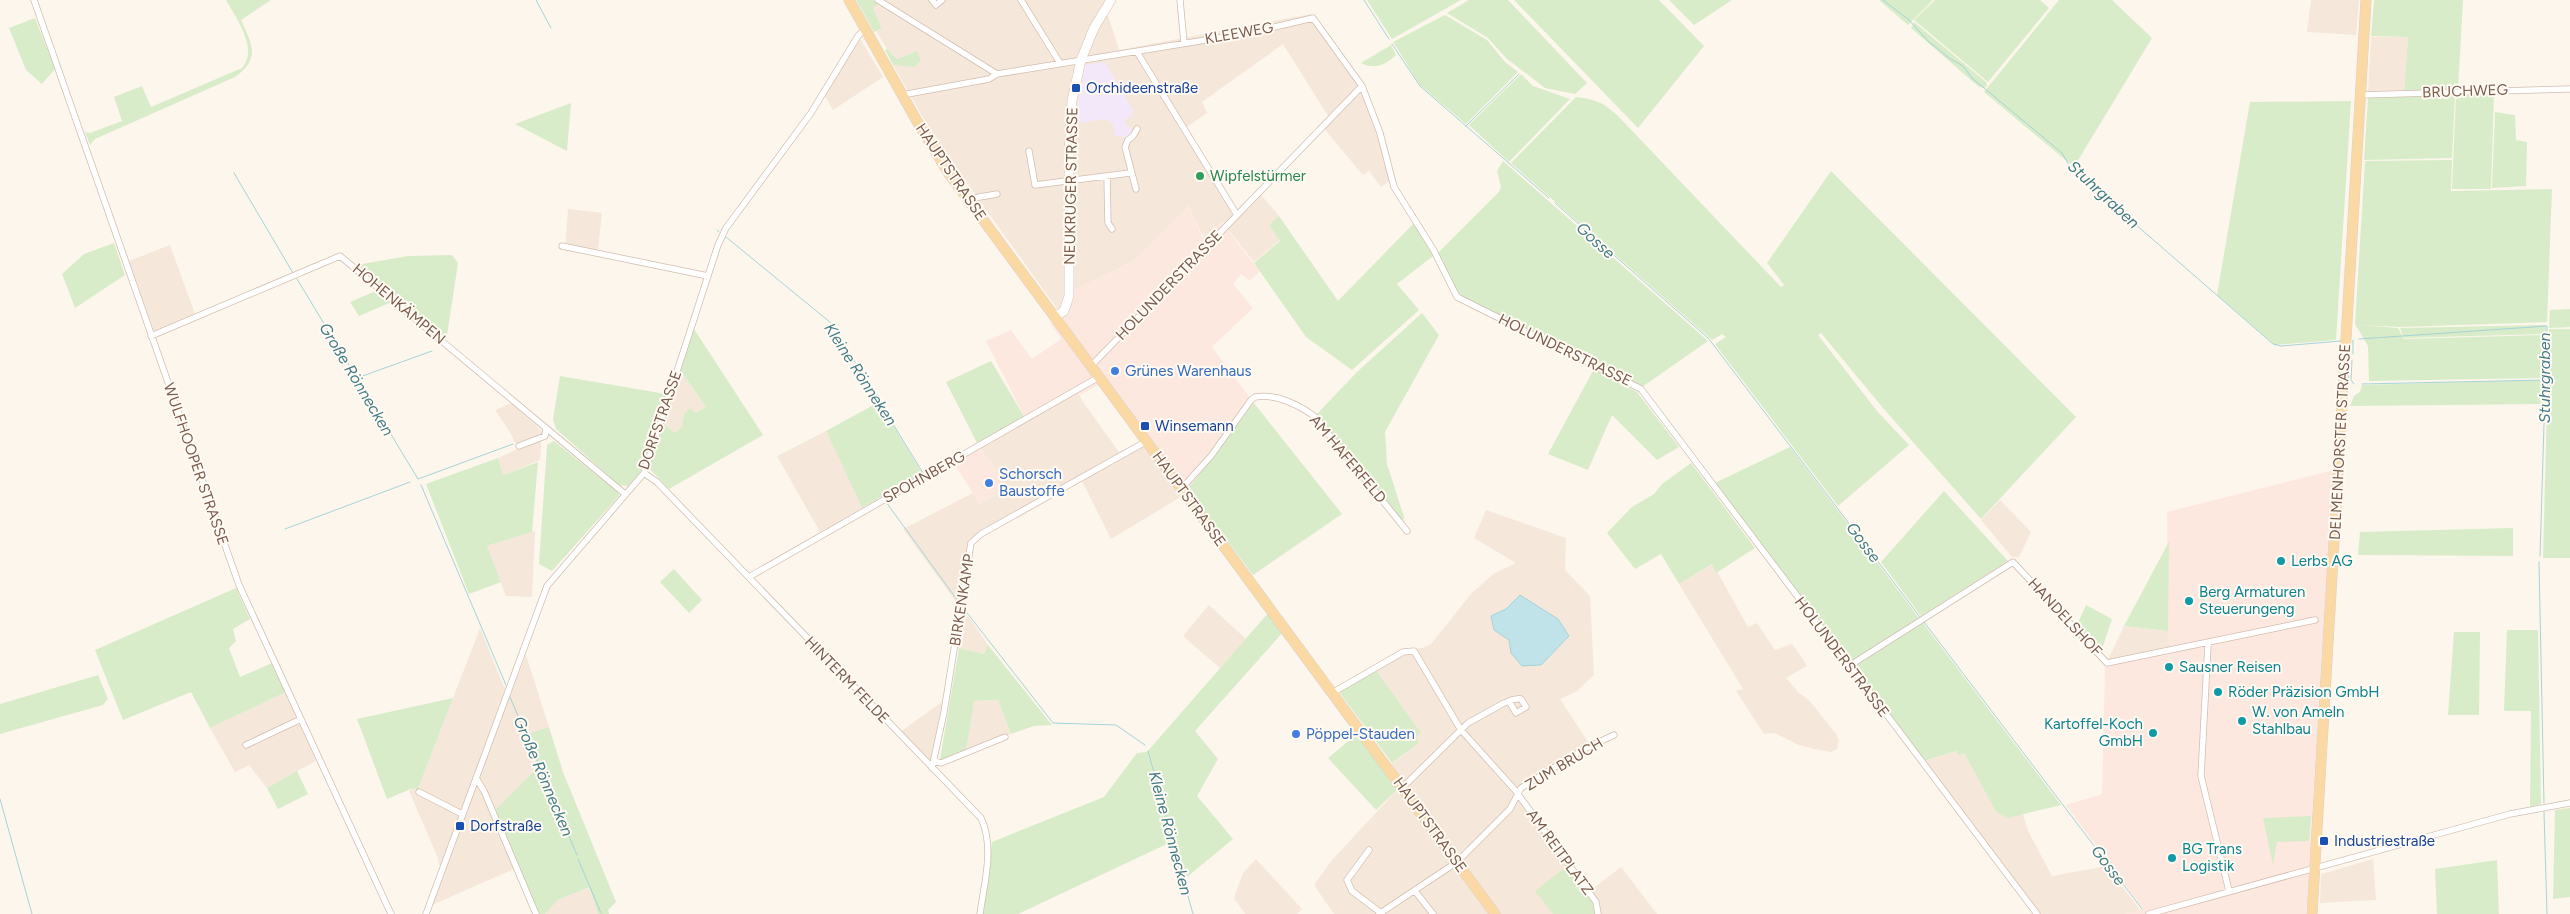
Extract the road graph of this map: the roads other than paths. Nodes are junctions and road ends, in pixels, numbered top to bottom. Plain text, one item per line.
1 (34, 0) edge
2 (849, 0) edge
3 (878, 0) edge
4 (932, 0) edge
5 (942, 0) edge
6 (1021, 0) edge
7 (1111, 0) edge
8 (1180, 0) edge
9 (2366, 0) edge
10 (865, 29) junction
11 (1184, 43) junction
12 (1136, 52) junction
13 (1081, 60) junction
14 (1060, 63) junction
15 (997, 74) junction
16 (1362, 86) junction
17 (2570, 89) edge
18 (902, 95) junction
19 (2361, 95) junction
20 (1137, 129) dead end
21 (1029, 151) dead end
22 (1130, 173) junction
23 (1107, 176) junction
24 (1069, 180) junction
25 (1136, 189) dead end
26 (997, 194) dead end
27 (968, 199) junction
28 (1237, 215) junction
29 (1112, 229) dead end
30 (562, 246) dead end
31 (708, 276) junction
32 (1056, 316) junction
33 (151, 336) junction
34 (1091, 366) junction
35 (1099, 377) junction
36 (546, 428) junction
37 (1147, 441) junction
38 (519, 446) dead end
39 (644, 473) junction
40 (1182, 488) junction
41 (625, 494) junction
42 (1406, 531) dead end
43 (749, 577) junction
44 (2315, 620) dead end
45 (2208, 644) junction
46 (1849, 666) junction
47 (1332, 693) junction
48 (1509, 701) dead end
49 (301, 718) junction
50 (1461, 730) junction
51 (1614, 734) dead end
52 (1005, 737) dead end
53 (246, 745) dead end
54 (934, 761) junction
55 (932, 768) junction
56 (476, 778) junction
57 (1402, 788) junction
58 (419, 792) dead end
59 (1518, 792) junction
60 (2570, 802) edge
61 (462, 814) junction
62 (1369, 850) dead end
63 (1456, 862) junction
64 (2315, 869) junction
65 (1415, 890) junction
66 (2229, 891) junction
67 (1380, 913) edge
68 (2157, 913) edge
69 (391, 914) edge
70 (426, 914) edge
71 (536, 914) edge
72 (980, 914) edge
73 (1433, 914) edge
74 (1495, 914) edge
75 (1598, 914) edge
76 (2036, 914) edge
77 (2150, 914) edge
78 (2312, 914) edge

1 - 33 street, WULFHOOPER STRASSE
2 - 10 main road, HAUPTSTRASSE
3 - 15 street
4 - 5 street
6 - 14 street
7 - 13 street, NEUKRUGER STRASSE
8 - 11 street
9 - 19 main road, DELMENHORSTER STRASSE
10 - 18 main road, HAUPTSTRASSE
10 - 31 street, DORFSTRASSE
11 - 12 street, KLEEWEG
11 - 16 street, KLEEWEG
12 - 13 street, KLEEWEG
12 - 28 street
13 - 14 street
13 - 24 street, NEUKRUGER STRASSE
14 - 15 street
15 - 18 street
16 - 28 street, HOLUNDERSTRASSE
16 - 46 street, HOLUNDERSTRASSE
17 - 19 street, BRUCHWEG
18 - 27 main road, HAUPTSTRASSE
19 - 64 main road, DELMENHORSTER STRASSE
20 - 22 street
21 - 24 street
22 - 23 street
22 - 25 street
23 - 24 street
23 - 29 street
24 - 32 street, NEUKRUGER STRASSE
26 - 27 street
27 - 32 main road, HAUPTSTRASSE
28 - 34 street, HOLUNDERSTRASSE
30 - 31 street
31 - 39 street, DORFSTRASSE
32 - 34 main road, HAUPTSTRASSE
33 - 36 street, HOHENKÄMPEN
33 - 49 street, WULFHOOPER STRASSE
34 - 35 main road, HAUPTSTRASSE
35 - 37 main road, HAUPTSTRASSE
35 - 43 street, SPOHNBERG
36 - 38 street
36 - 41 street, HOHENKÄMPEN
37 - 40 main road, HAUPTSTRASSE
37 - 54 street, BIRKENKAMP
39 - 41 street, DORFSTRASSE
39 - 43 street, HINTERM FELDE
40 - 42 street, AM HAFERFELD
40 - 47 main road, HAUPTSTRASSE
41 - 56 street, DORFSTRASSE
43 - 55 street, HINTERM FELDE
44 - 45 street, HANDELSHOF
45 - 46 street, HANDELSHOF
45 - 66 street
46 - 76 street, HOLUNDERSTRASSE
47 - 50 street, AM REITPLATZ
47 - 57 main road, HAUPTSTRASSE
48 - 50 street
49 - 53 street
49 - 69 street, WULFHOOPER STRASSE
50 - 57 street
50 - 59 street, AM REITPLATZ
51 - 59 street, ZUM BRUCH
52 - 54 street
54 - 55 street, BIRKENKAMP
55 - 72 street, HINTERM FELDE
56 - 61 street, DORFSTRASSE
56 - 71 street
57 - 63 main road, HAUPTSTRASSE
58 - 61 street
59 - 63 street, ZUM BRUCH
59 - 75 street, AM REITPLATZ
60 - 64 street
61 - 70 street, DORFSTRASSE
62 - 67 street
63 - 65 street, ZUM BRUCH
63 - 74 main road, HAUPTSTRASSE
64 - 66 street
64 - 78 main road, DELMENHORSTER STRASSE
65 - 67 street, ZUM BRUCH
65 - 73 street
66 - 68 street
68 - 77 street

